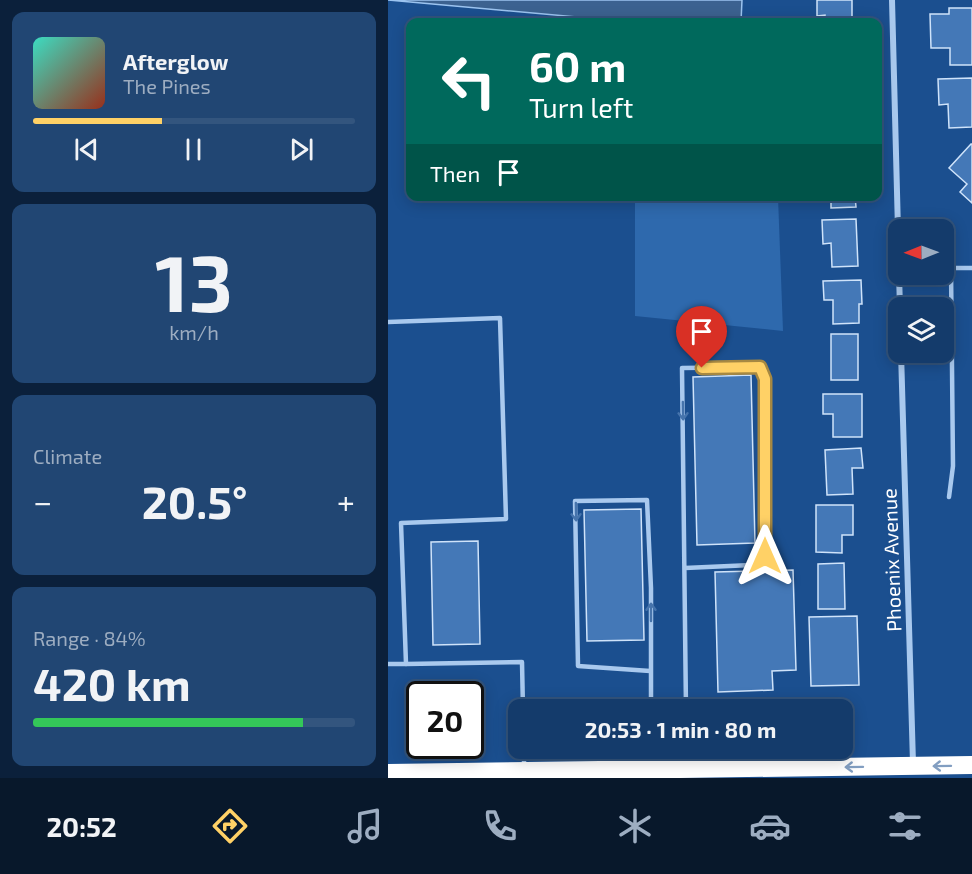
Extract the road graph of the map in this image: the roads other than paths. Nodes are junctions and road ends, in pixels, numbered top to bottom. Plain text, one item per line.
1 (892, 0) edge
2 (898, 219) edge
3 (972, 268) edge
4 (388, 322) edge
5 (901, 363) edge
6 (949, 497) dead end
7 (685, 568) junction
8 (388, 663) edge
9 (406, 664) junction
10 (650, 671) junction
11 (523, 699) edge
12 (651, 699) edge
13 (686, 699) edge
14 (524, 759) edge
15 (651, 759) edge
16 (687, 759) edge
17 (972, 765) edge
18 (913, 766) junction
19 (687, 769) junction
20 (651, 770) junction
21 (524, 771) junction
22 (388, 773) edge
23 (626, 774) edge
24 (882, 778) edge

1 - 2 street
3 - 6 lane
4 - 9 lane
5 - 18 street, Phoenix Avenue
7 -> 7 lane
7 - 13 lane
8 - 9 lane
9 - 11 lane
10 -> 10 lane
10 - 12 lane
14 - 21 lane
15 - 20 lane
16 - 19 lane
17 -> 18 highway
18 -> 19 highway
18 - 24 highway
19 - 20 highway
20 - 23 highway
21 - 22 highway
21 - 23 highway

